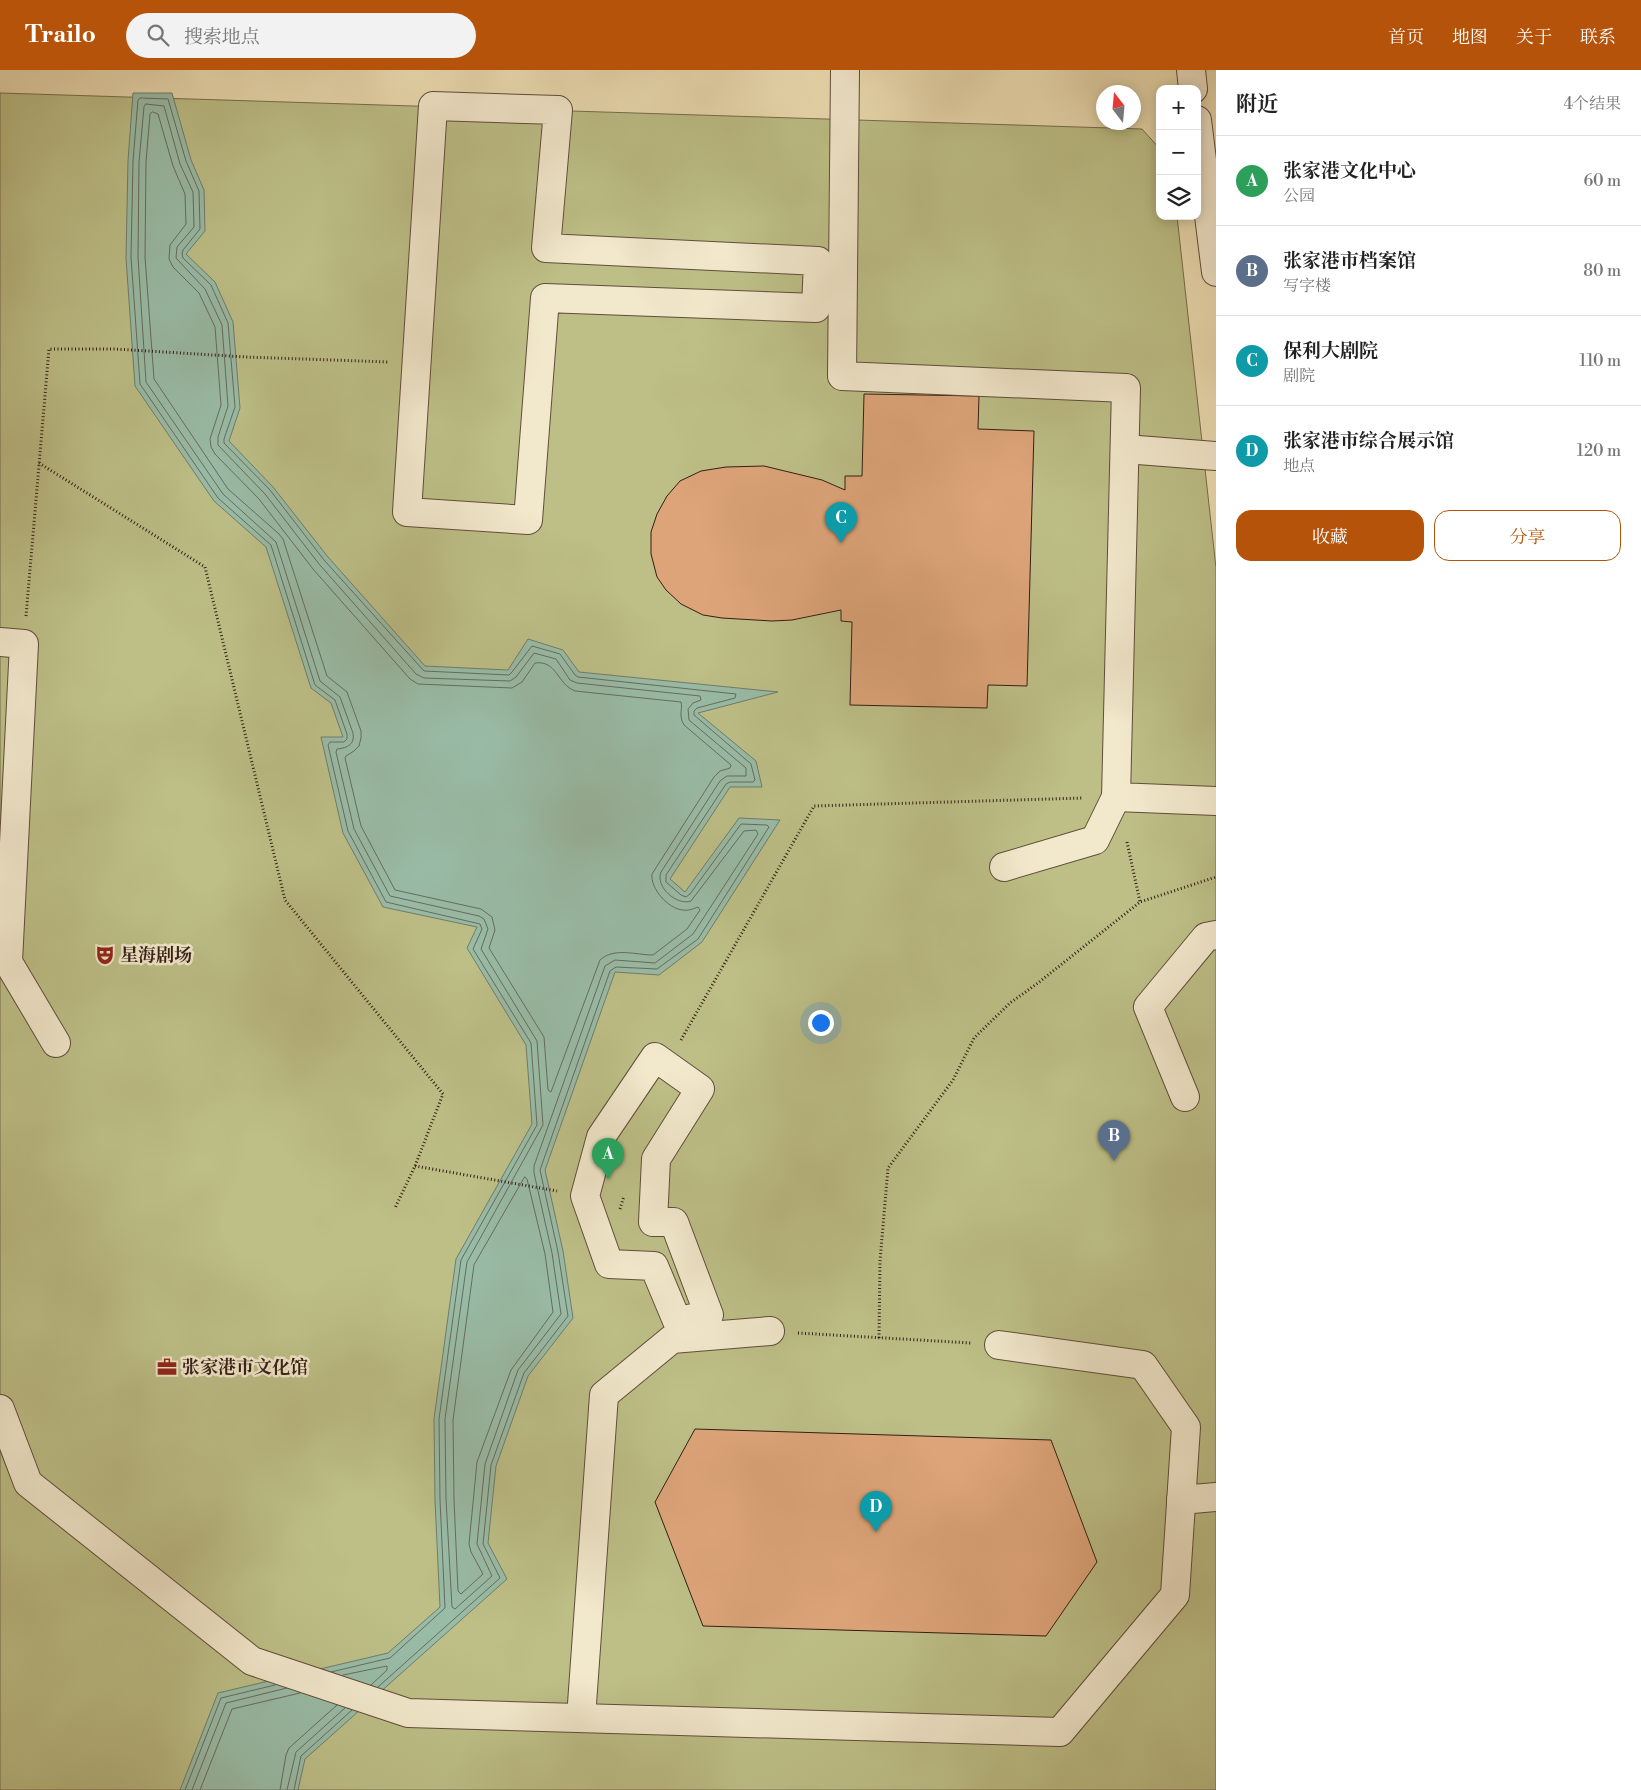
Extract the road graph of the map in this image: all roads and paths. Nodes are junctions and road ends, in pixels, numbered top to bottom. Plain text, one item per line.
1 (845, 70) edge
2 (1191, 70) edge
3 (1193, 85) edge
4 (1198, 130) edge
5 (1216, 272) edge
6 (417, 362) junction
7 (1125, 449) junction
8 (1216, 456) edge
9 (39, 463) junction
10 (12, 643) edge
11 (1116, 797) junction
12 (1216, 801) edge
13 (1004, 867) dead end
14 (1134, 873) dead end
15 (1216, 877) edge
16 (1140, 902) junction
17 (1216, 935) edge
18 (9, 984) edge
19 (56, 1043) dead end
20 (667, 1065) junction
21 (1185, 1097) dead end
22 (415, 1166) junction
23 (585, 1196) junction
24 (395, 1208) dead end
25 (770, 1331) joint
26 (879, 1338) junction
27 (999, 1345) joint
28 (0, 1409) edge
29 (1216, 1497) edge
30 (1181, 1500) junction
31 (581, 1718) junction

1 - 7 street
2 - 3 street
4 - 5 street
6 - 6 street
6 - 9 path
7 - 8 street
7 - 11 street
9 - 10 path
9 - 22 path
10 - 18 street
11 - 12 street
11 - 13 street
11 - 20 path
14 - 16 path
15 - 16 path
16 - 26 path
17 - 21 street
18 - 19 street
20 - 23 street
20 - 23 street
22 - 23 path
22 - 24 path
25 - 26 path
25 - 31 street
26 - 27 path
27 - 30 street
28 - 31 street
29 - 30 street
30 - 31 street

